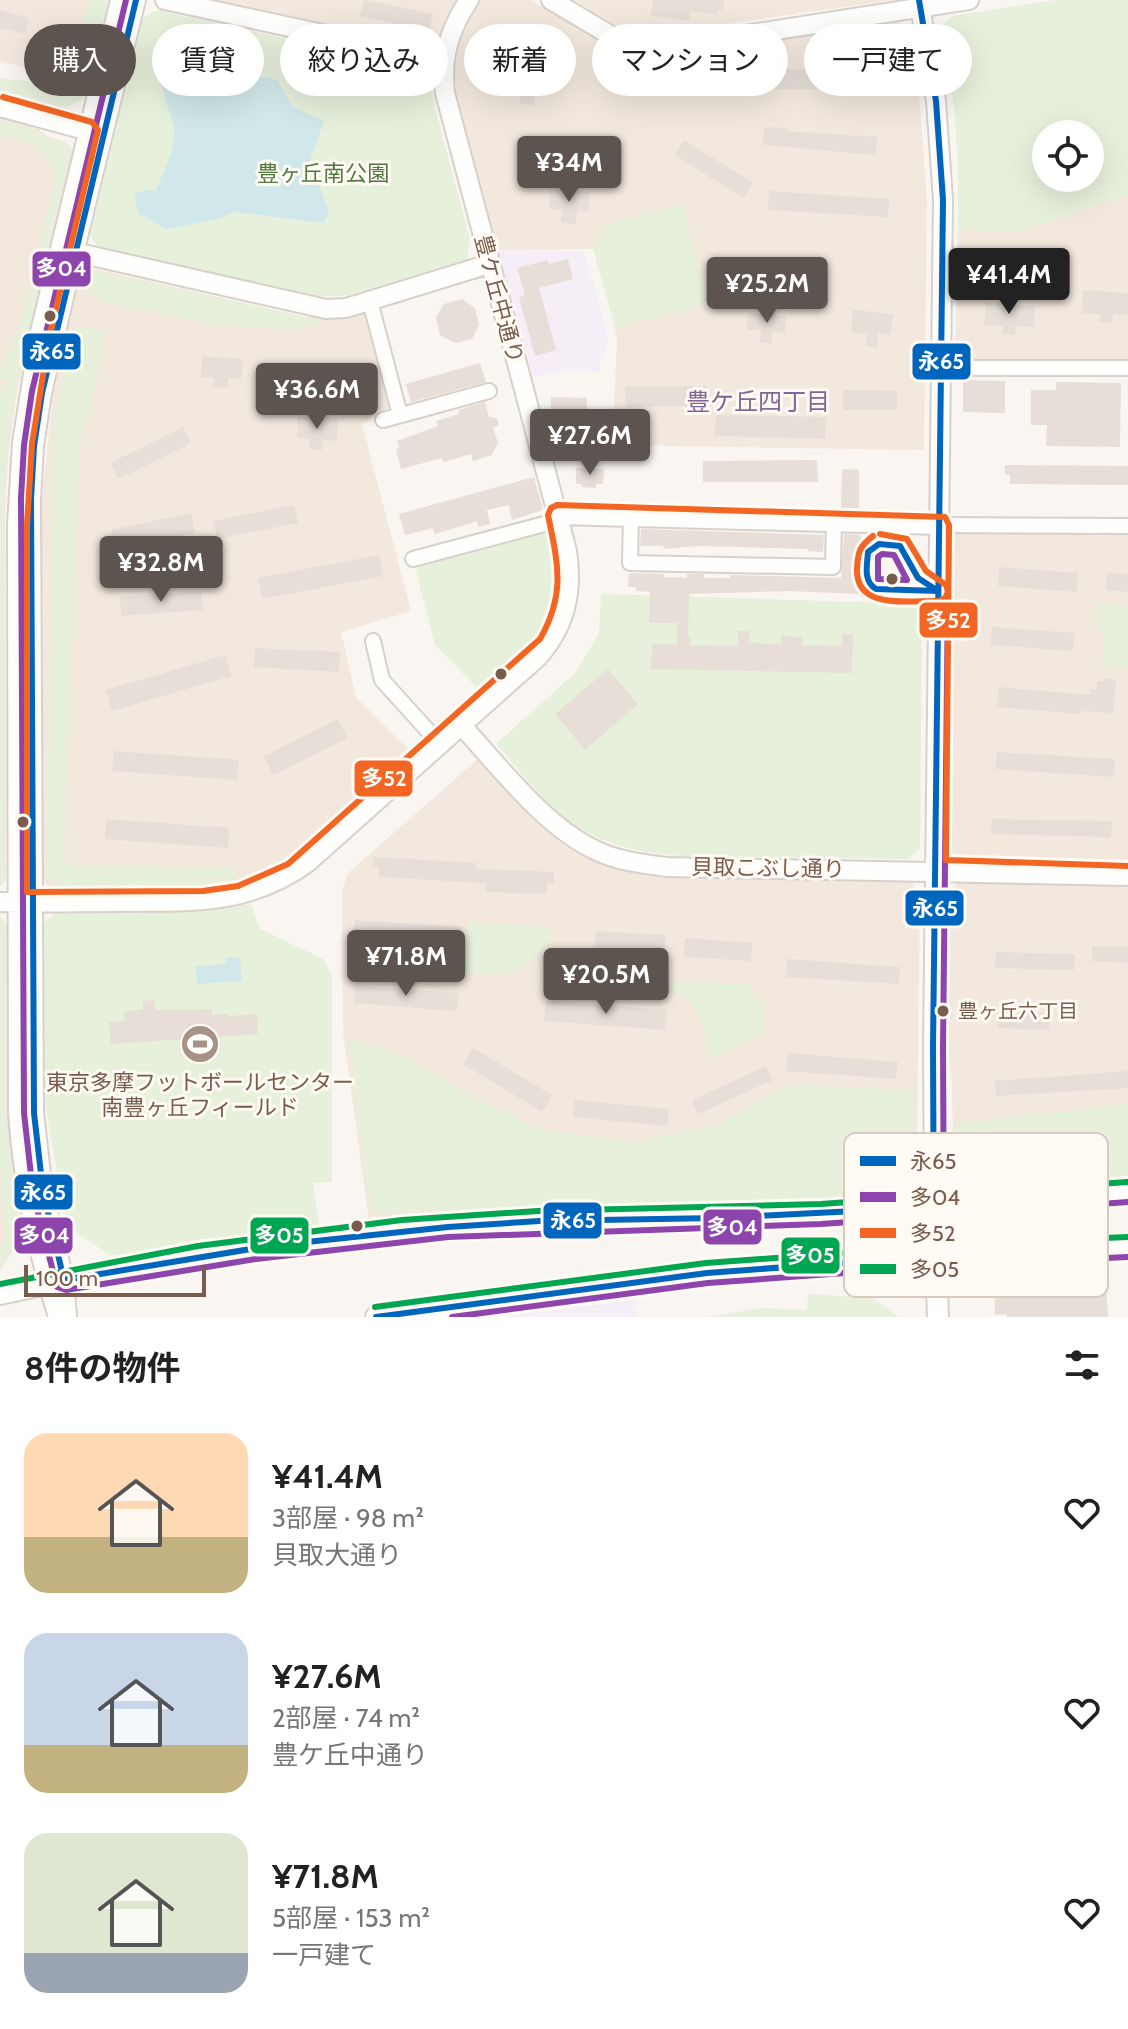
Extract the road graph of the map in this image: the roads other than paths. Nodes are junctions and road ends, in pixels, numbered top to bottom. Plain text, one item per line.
1 (120, 0) edge
2 (136, 0) edge
3 (165, 0) edge
4 (469, 0) edge
5 (551, 0) edge
6 (969, 0) edge
7 (920, 4) edge
8 (280, 25) edge
9 (448, 45) edge
10 (446, 96) edge
11 (0, 107) edge
12 (95, 132) junction
13 (67, 251) junction
14 (489, 264) junction
15 (370, 301) junction
16 (940, 366) junction
17 (1128, 368) edge
18 (489, 391) dead end
19 (400, 415) junction
20 (383, 420) dead end
21 (558, 515) junction
22 (631, 517) junction
23 (834, 522) junction
24 (939, 525) junction
25 (1128, 526) edge
26 (413, 559) dead end
27 (379, 647) dead end
28 (461, 725) junction
29 (440, 744) junction
30 (936, 870) junction
31 (1128, 876) edge
32 (16, 902) edge
33 (934, 1133) edge
34 (1128, 1192) edge
35 (1108, 1194) edge
36 (844, 1212) edge
37 (1128, 1247) edge
38 (1108, 1248) edge
39 (844, 1263) edge
40 (56, 1282) junction
41 (0, 1294) edge
42 (937, 1297) edge
43 (58, 1317) edge
44 (67, 1317) edge
45 (376, 1317) edge
46 (938, 1317) edge

1 - 12 street
2 - 12 street
3 - 8 street
4 - 9 street, 豊ケ丘中通り
5 - 7 street
6 - 7 street
7 - 16 street
10 - 14 street, 豊ケ丘中通り
11 - 12 street
12 - 13 street
13 - 15 street
13 - 32 street
14 - 15 street
14 - 21 street, 豊ケ丘中通り
15 - 19 street
16 - 17 street
16 - 24 street
18 - 19 street
19 - 20 street
21 - 22 street
21 - 26 street
21 - 28 street, 豊ケ丘中通り
22 - 23 street
22 - 23 street
23 - 24 street
24 - 25 street
24 - 30 street
27 - 29 street
28 - 29 street, 豊ケ丘中通り
28 - 30 street, 貝取こぶし通り
29 - 32 street, 豊ケ丘中通り
30 - 31 street, 貝取こぶし通り
30 - 33 street
32 - 40 street
34 - 35 main road
36 - 40 main road
37 - 38 main road
39 - 45 main road
40 - 41 main road
40 - 43 street
40 - 44 street
42 - 46 main road

